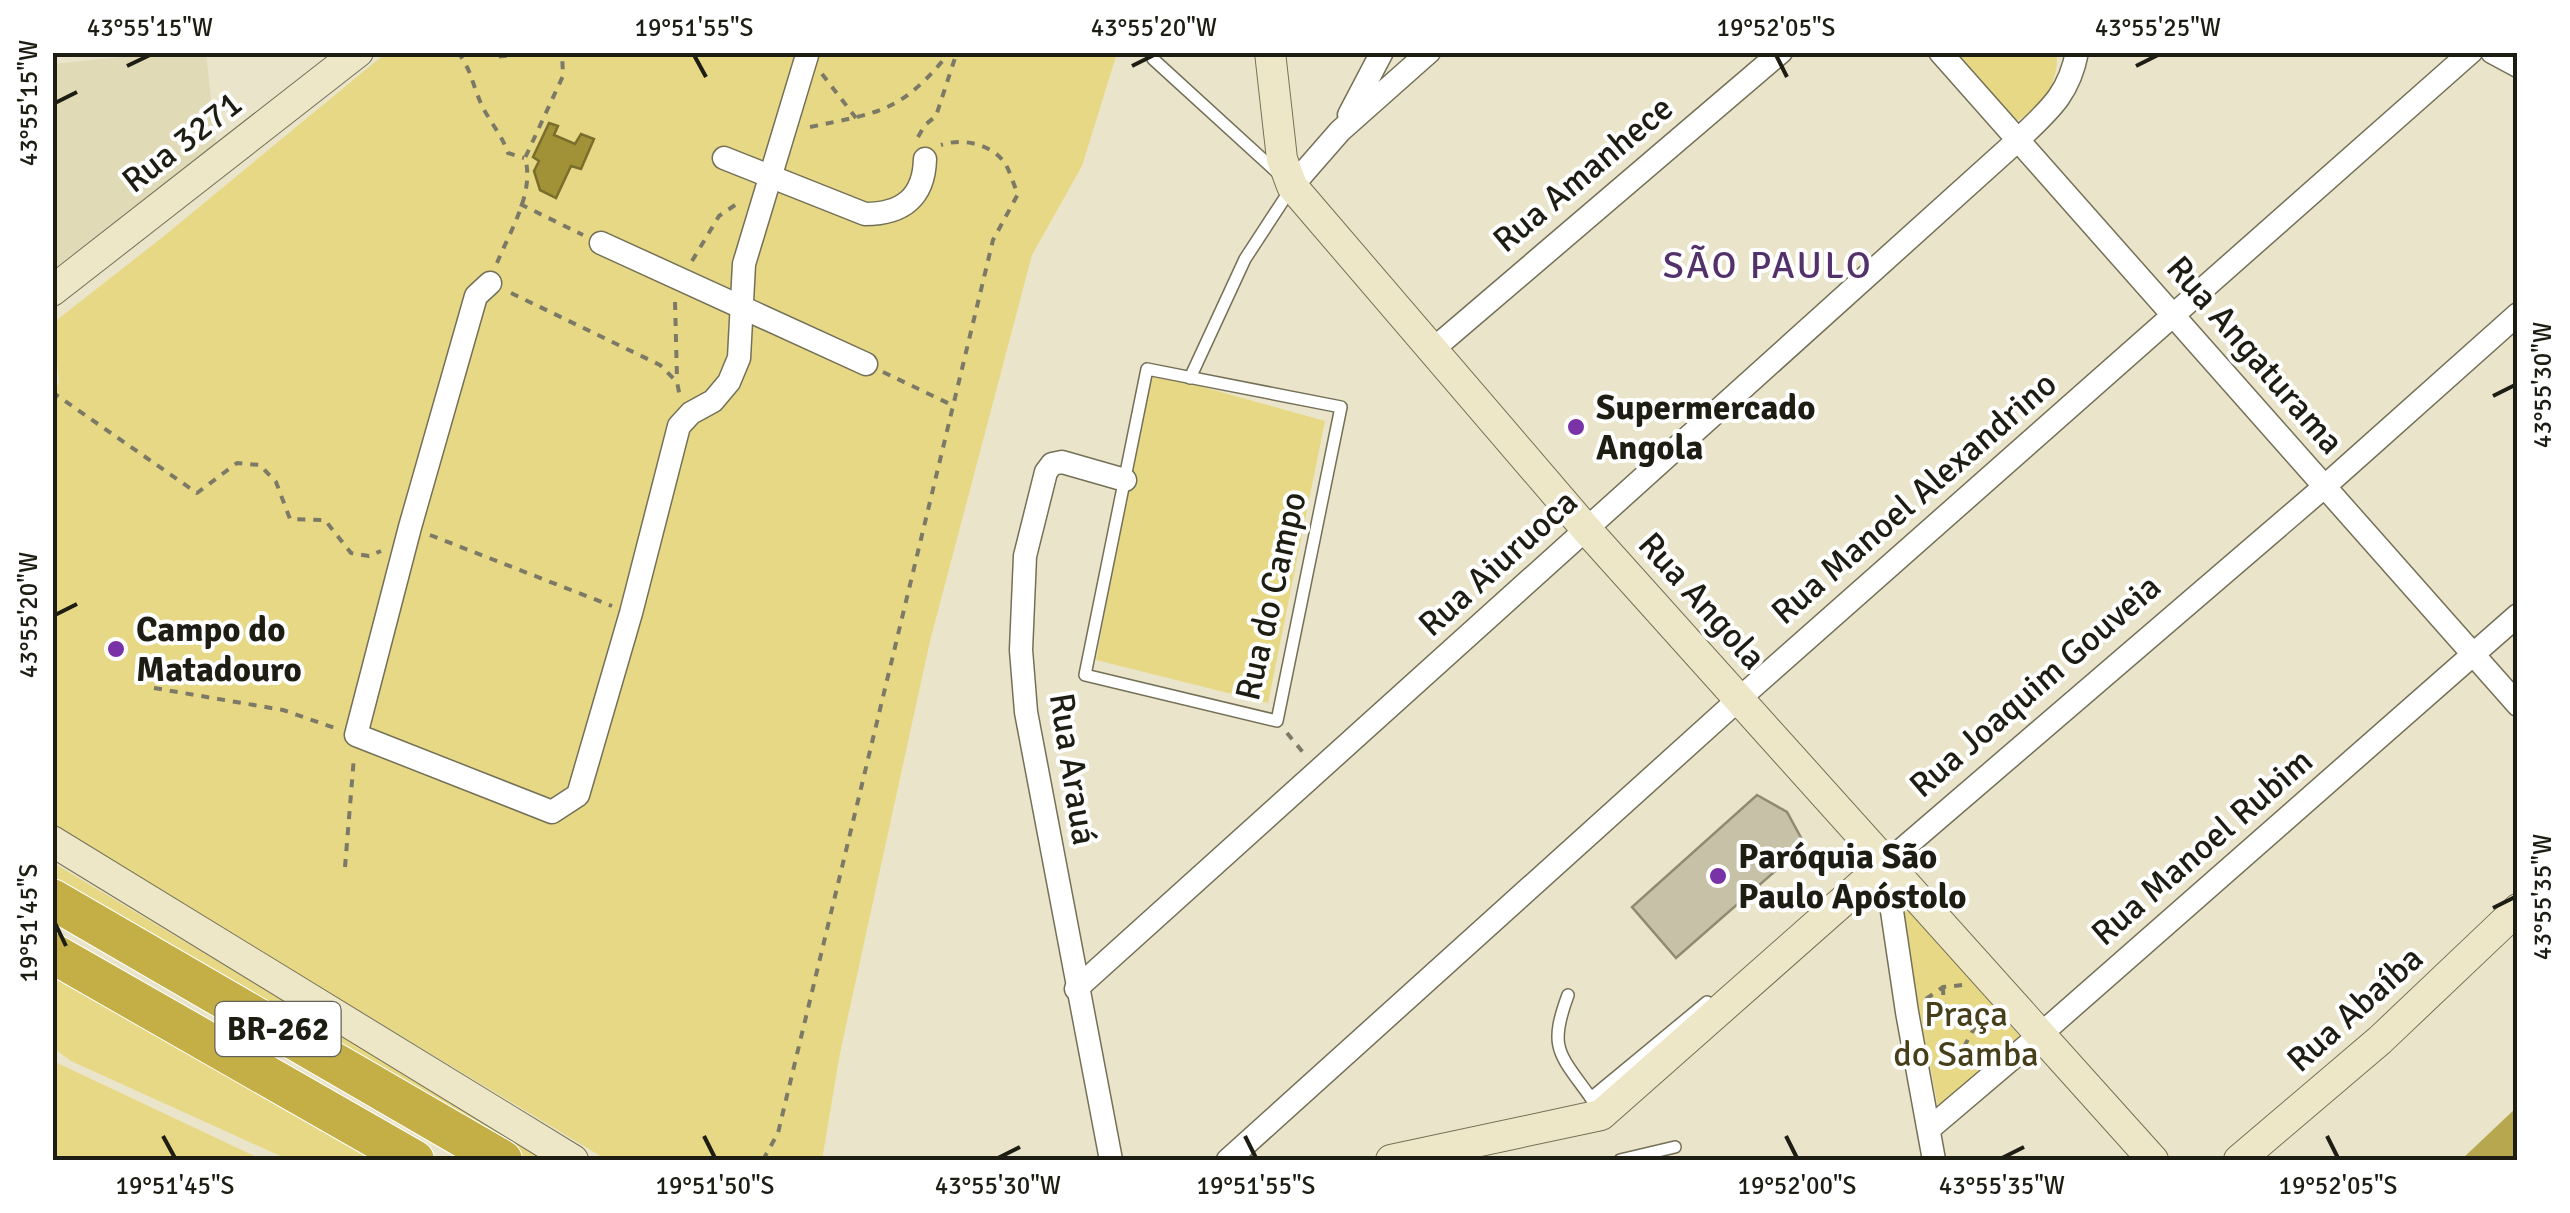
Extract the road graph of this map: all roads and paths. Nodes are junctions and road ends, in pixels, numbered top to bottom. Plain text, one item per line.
1 (358, 52) edge
2 (458, 52) edge
3 (484, 52) edge
4 (542, 52) edge
5 (562, 52) edge
6 (950, 52) edge
7 (957, 52) edge
8 (1270, 52) edge
9 (1382, 52) edge
10 (1429, 52) edge
11 (1781, 52) edge
12 (1940, 52) edge
13 (2078, 52) edge
14 (2471, 52) edge
15 (2492, 52) edge
16 (807, 54) edge
17 (1153, 59) dead end
18 (2518, 66) edge
19 (856, 118) junction
20 (1340, 131) junction
21 (782, 133) junction
22 (2018, 140) junction
23 (525, 158) junction
24 (724, 158) dead end
25 (925, 159) junction
26 (772, 176) junction
27 (1292, 186) junction
28 (520, 204) junction
29 (600, 243) joint
30 (490, 283) junction
31 (52, 291) edge
32 (740, 309) junction
33 (2518, 314) edge
34 (2175, 315) junction
35 (1431, 351) junction
36 (866, 364) joint
37 (1190, 378) junction
38 (52, 392) edge
39 (954, 406) junction
40 (679, 426) junction
41 (1125, 480) junction
42 (2324, 486) junction
43 (410, 527) junction
44 (1587, 530) junction
45 (631, 613) junction
46 (2518, 615) edge
47 (2473, 656) junction
48 (154, 688) dead end
49 (1739, 699) junction
50 (2518, 705) edge
51 (1277, 721) junction
52 (356, 735) junction
53 (1319, 771) junction
54 (52, 842) edge
55 (1885, 864) junction
56 (346, 868) dead end
57 (60, 901) edge
58 (2518, 909) edge
59 (1774, 946) dead end
60 (52, 953) edge
61 (1992, 982) junction
62 (1728, 984) dead end
63 (1943, 987) junction
64 (1076, 989) junction
65 (1568, 995) dead end
66 (1713, 997) dead end
67 (1907, 1012) junction
68 (2041, 1034) junction
69 (1960, 1054) dead end
70 (1596, 1106) junction
71 (1929, 1128) junction
72 (1675, 1148) dead end
73 (414, 1160) edge
74 (502, 1160) edge
75 (573, 1160) edge
76 (764, 1160) edge
77 (1111, 1160) edge
78 (1228, 1160) edge
79 (1397, 1160) edge
80 (1620, 1160) edge
81 (1934, 1160) edge
82 (2153, 1160) edge
83 (2239, 1160) edge

1 - 31 street, Rua 3271
2 - 23 path
3 - 4 path
5 - 23 path
6 - 19 path
7 - 25 path
8 - 27 street, Rua Angola
9 - 20 street
10 - 20 street
11 - 35 street, Rua Amanhece
12 - 22 street, Rua Angaturama
13 - 22 street, Rua Aiuruoca
14 - 34 street, Rua Manoel Alexandrino
15 - 18 street
16 - 19 path
16 - 21 street
17 - 27 lane
19 - 21 path
20 - 27 street
21 - 26 street
22 - 34 street, Rua Angaturama
22 - 44 street, Rua Aiuruoca
23 - 28 path
24 - 26 street
25 - 26 street
25 - 39 path
26 - 32 street
27 - 35 street, Rua Angola
27 - 37 lane
28 - 29 path
28 - 30 path
29 - 32 street
30 - 40 path
30 - 43 street
32 - 36 street
32 - 40 street
33 - 42 street, Rua Joaquim Gouveia
34 - 42 street, Rua Angaturama
34 - 49 street, Rua Manoel Alexandrino
35 - 44 street, Rua Angola
36 - 39 path
37 - 41 lane, Rua do Campo
37 - 51 lane, Rua do Campo
38 - 43 path
39 - 76 path
40 - 45 street
41 - 51 lane, Rua do Campo
41 - 64 street, Rua Arauá
42 - 47 street, Rua Angaturama
42 - 55 street, Rua Joaquim Gouveia
43 - 45 path
43 - 52 street
44 - 49 street, Rua Angola
44 - 53 street, Rua Aiuruoca
45 - 52 street
46 - 47 street, Rua Manoel Rubim
47 - 50 street, Rua Angaturama
47 - 68 street, Rua Manoel Rubim
48 - 52 path
49 - 55 street, Rua Angola
49 - 78 street, Rua Manoel Alexandrino
51 - 53 path
52 - 56 path
53 - 64 street, Rua Aiuruoca
54 - 75 street
55 - 61 street, Rua Angola
55 - 67 street
55 - 70 street, Rua Joaquim Gouveia
57 - 74 highway, BR-262
58 - 83 street, Rua Abaíba
59 - 62 lane
60 - 73 highway, BR-262
61 - 63 path
61 - 68 street, Rua Angola
63 - 67 path
63 - 69 path
64 - 77 street, Rua Arauá
65 - 70 lane
66 - 70 lane
67 - 71 street
68 - 71 street, Rua Manoel Rubim
68 - 82 street, Rua Angola
70 - 79 street
71 - 81 street
72 - 80 lane

